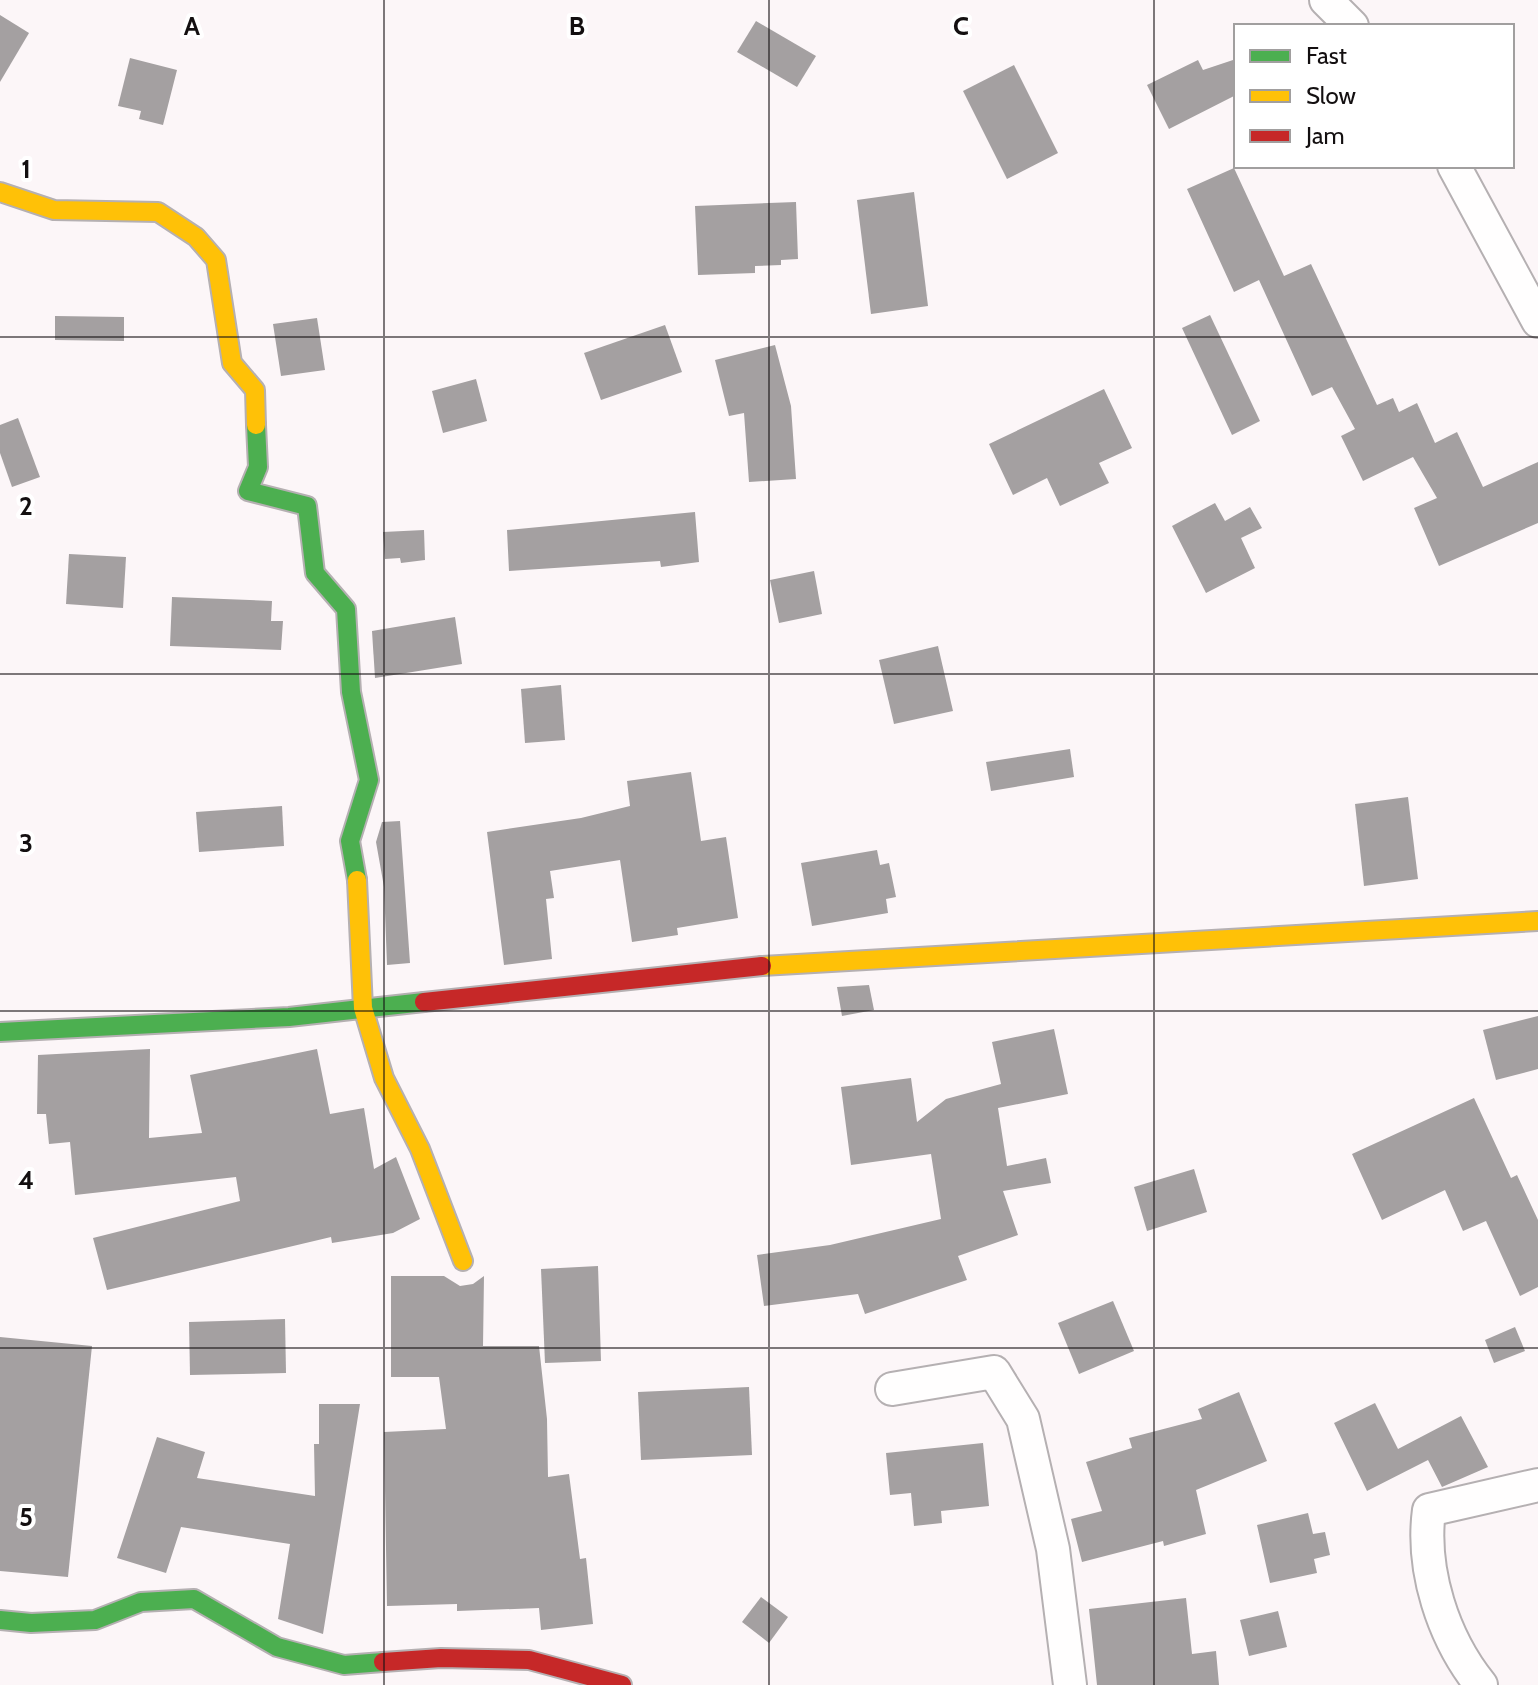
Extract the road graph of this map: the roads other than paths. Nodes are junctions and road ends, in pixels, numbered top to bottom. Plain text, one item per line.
1 (1326, 0) edge
2 (1350, 24) edge
3 (1455, 168) edge
4 (0, 192) edge
5 (1538, 321) edge
6 (1538, 921) edge
7 (363, 1008) junction
8 (0, 1032) edge
9 (463, 1261) dead end
10 (892, 1389) dead end
11 (1538, 1485) edge
12 (0, 1620) edge
13 (338, 1675) edge
14 (622, 1685) edge
15 (1070, 1685) edge
16 (1481, 1685) edge

1 - 2 street
3 - 5 street
4 - 7 street
6 - 7 street
7 - 8 street
7 - 9 street
10 - 15 street
11 - 16 street
12 - 13 street
13 - 14 street

